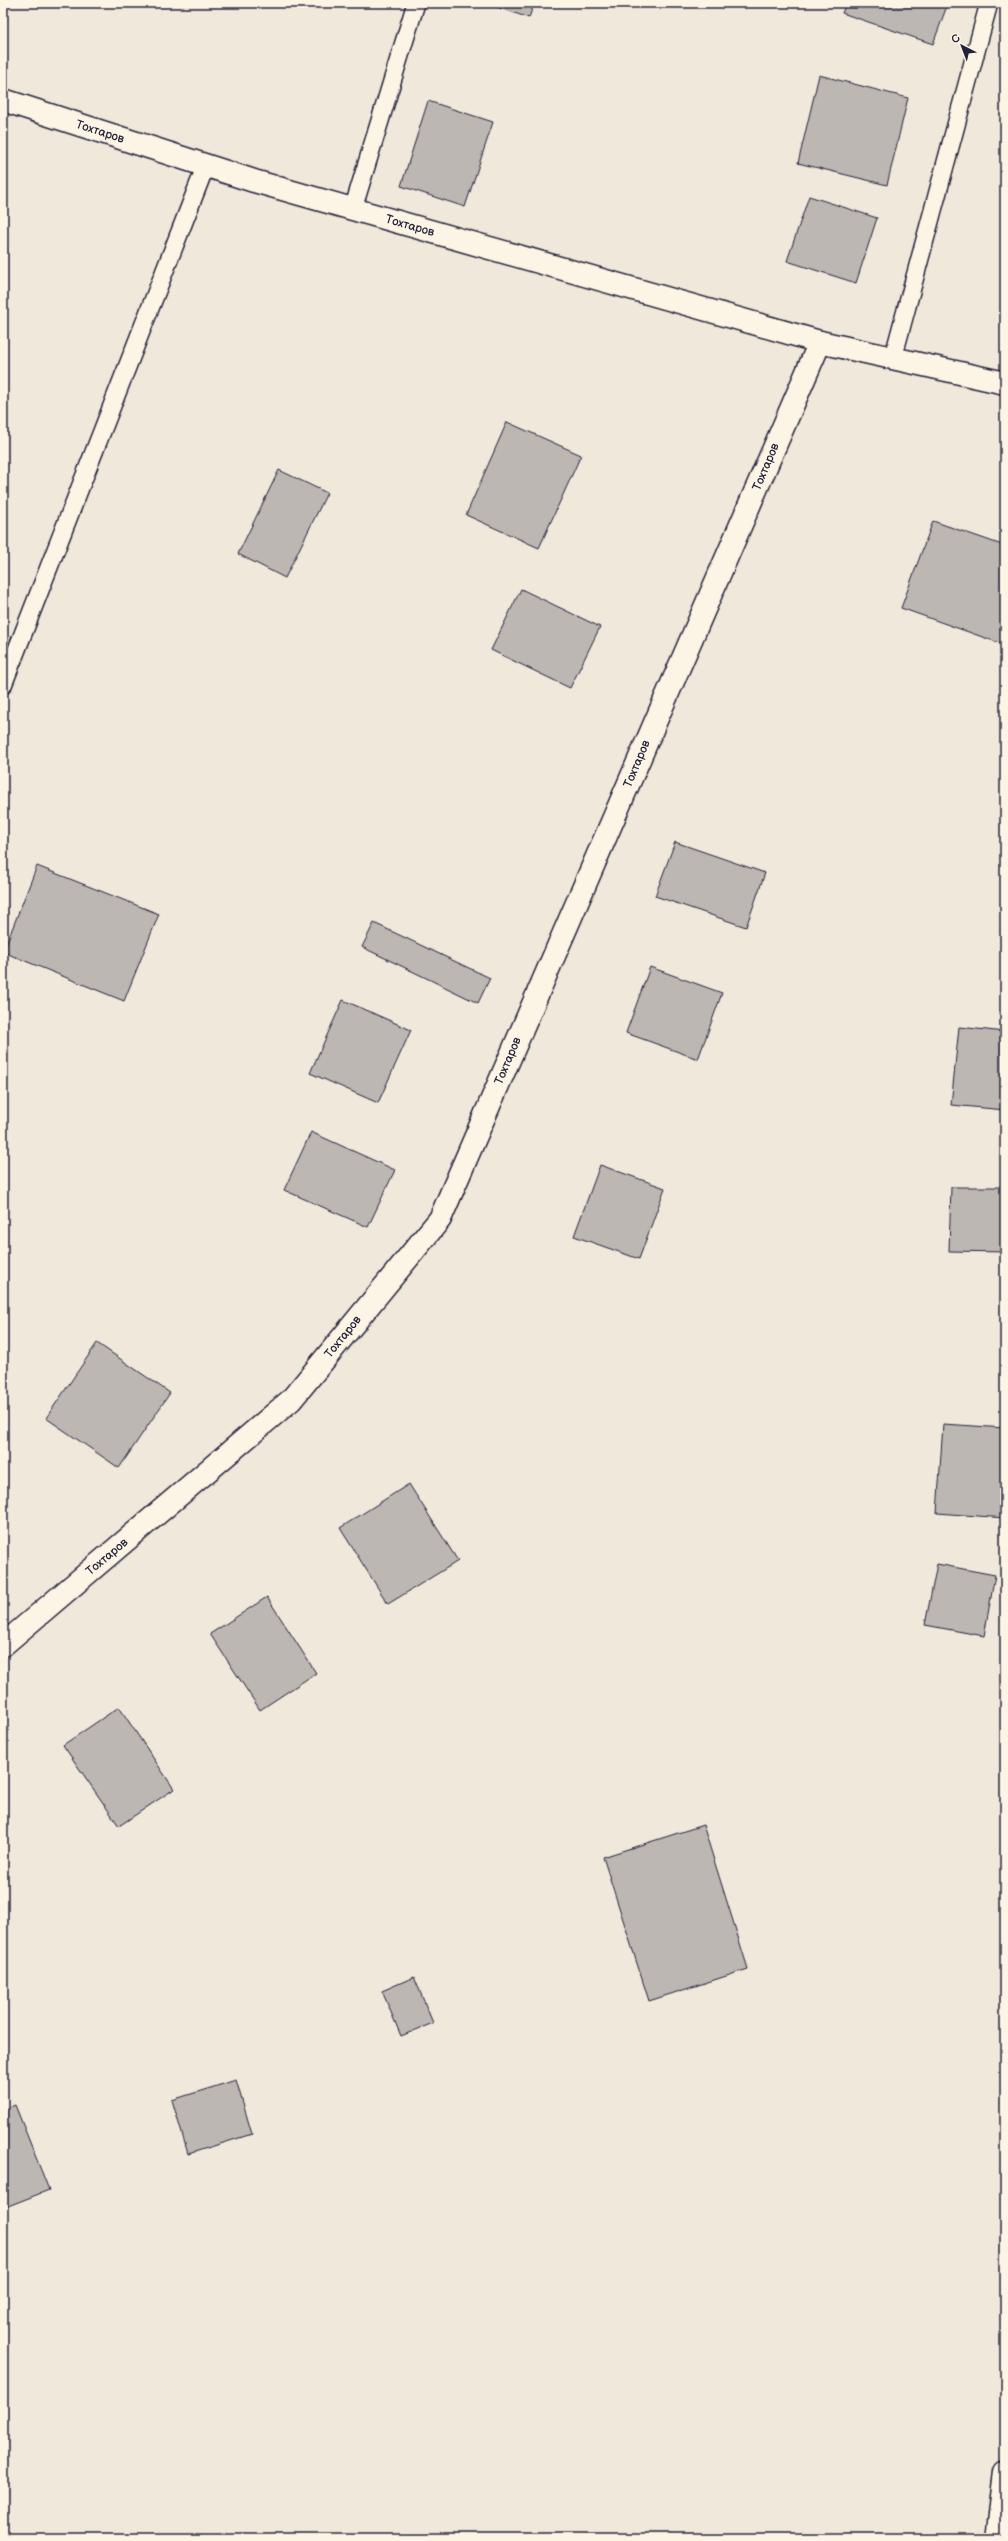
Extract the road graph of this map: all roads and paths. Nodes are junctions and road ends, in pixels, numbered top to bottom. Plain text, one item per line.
1 (416, 3) edge
2 (989, 3) edge
3 (3, 100) edge
4 (206, 165) junction
5 (352, 209) junction
6 (820, 342) junction
7 (894, 358) junction
8 (1005, 383) edge
9 (3, 685) edge
10 (3, 1645) edge
11 (1005, 2473) edge
12 (997, 2538) edge

1 - 5 lane
2 - 7 lane
3 - 4 street, Тохтаров
4 - 5 street, Тохтаров
4 - 9 lane
5 - 6 street, Тохтаров
6 - 7 street, Тохтаров
6 - 10 street, Тохтаров
7 - 8 street, Тохтаров
11 - 12 street

